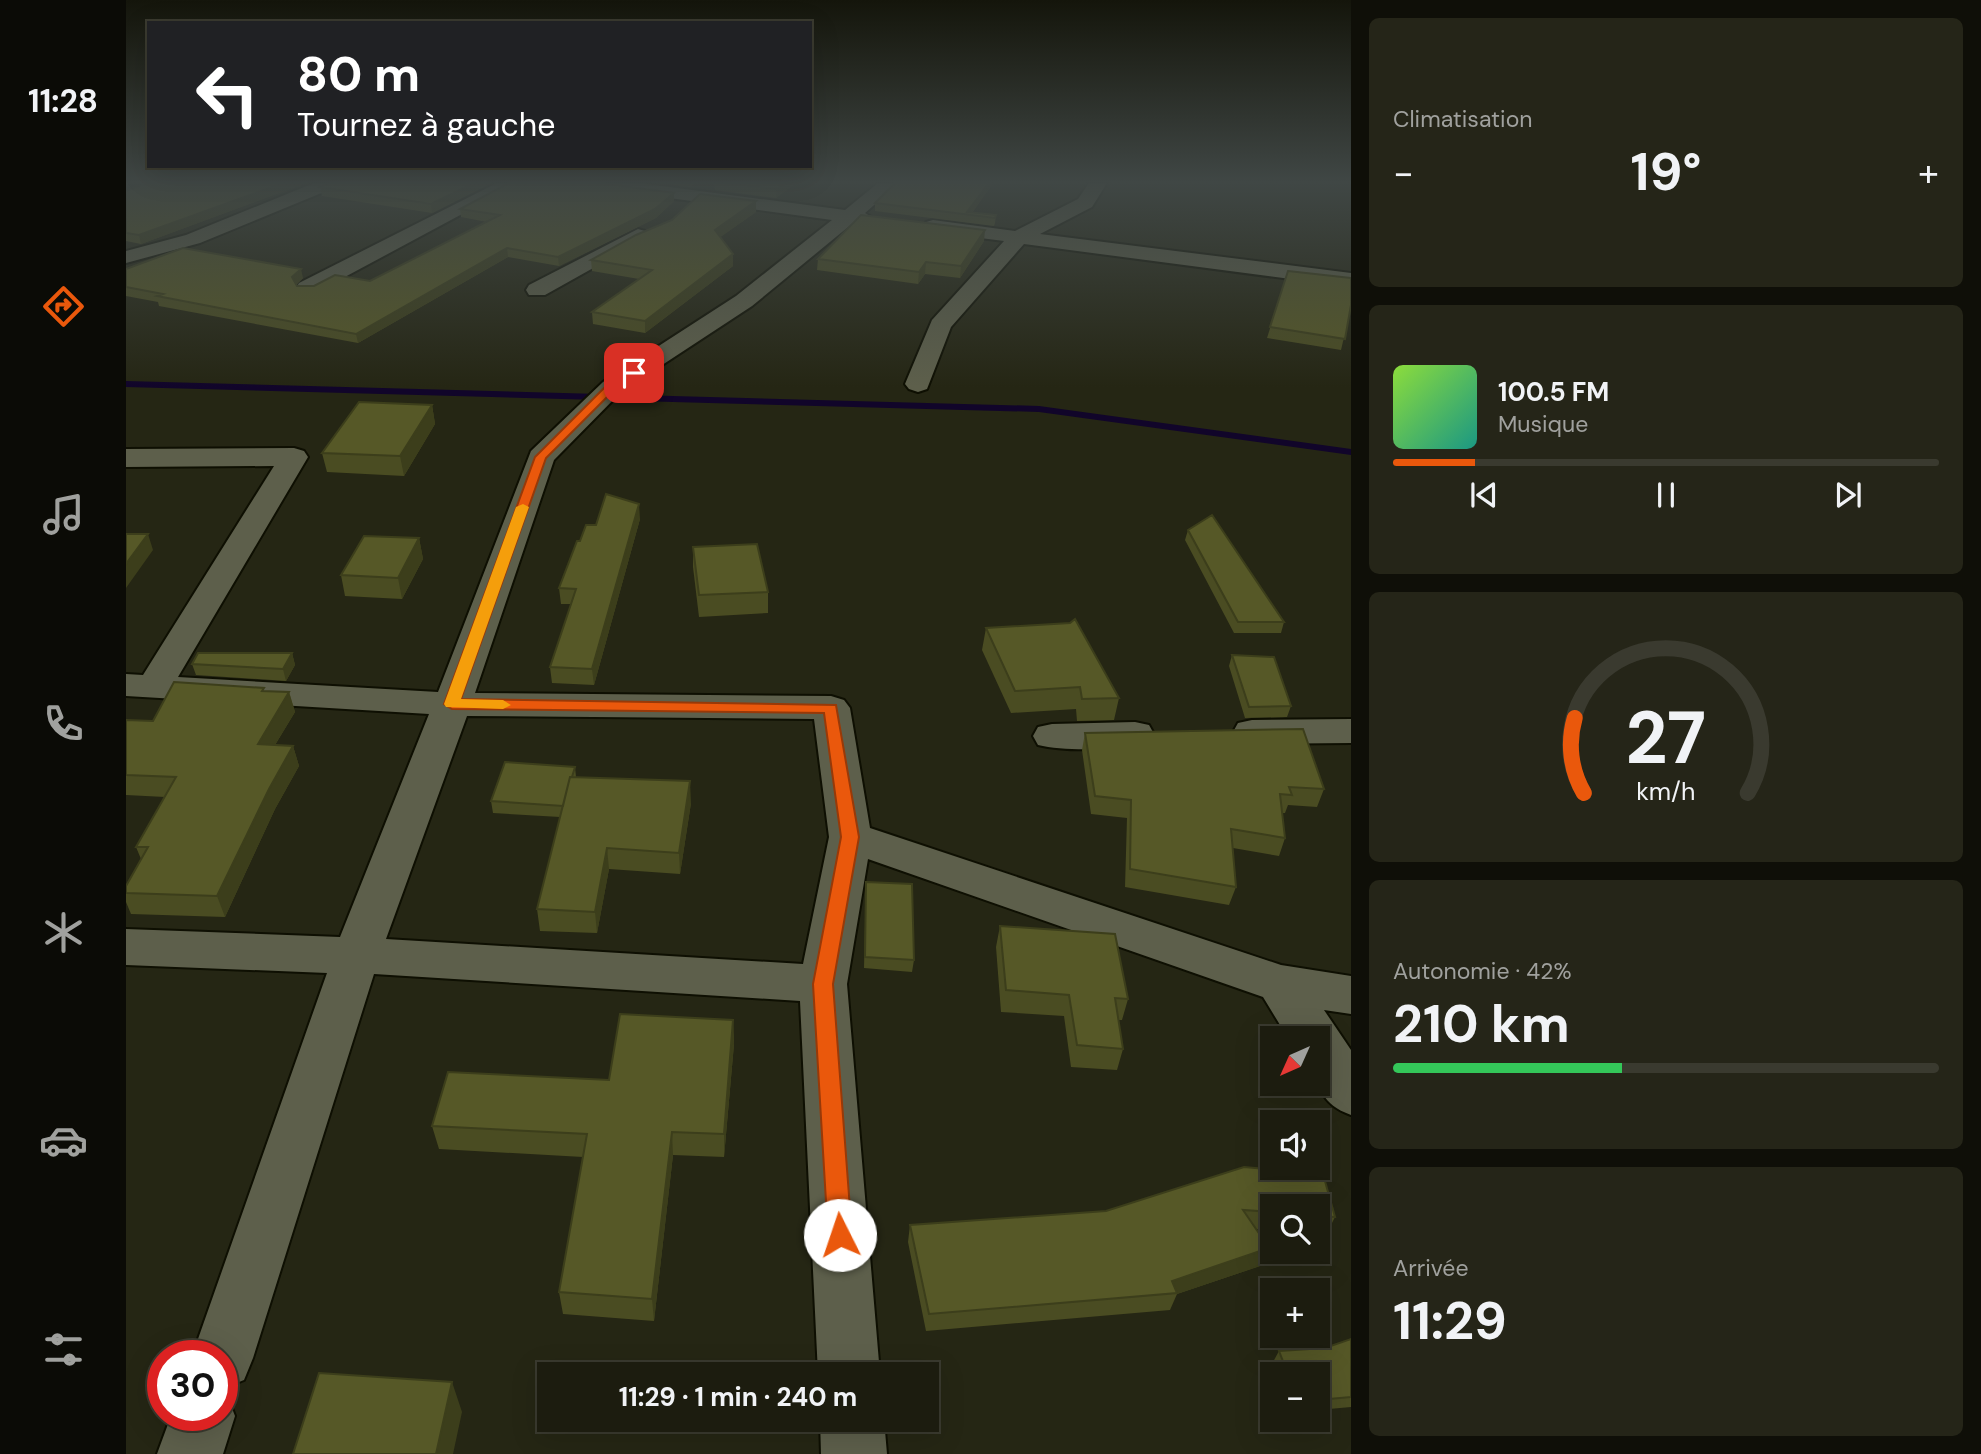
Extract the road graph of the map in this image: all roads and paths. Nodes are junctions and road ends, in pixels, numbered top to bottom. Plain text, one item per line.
1 (149, 251) edge
2 (379, 251) edge
3 (611, 251) edge
4 (806, 251) edge
5 (1007, 251) edge
6 (1134, 251) edge
7 (126, 257) edge
8 (1351, 279) edge
9 (307, 288) edge
10 (537, 290) dead end
11 (918, 384) dead end
12 (126, 458) edge
13 (140, 685) edge
14 (452, 704) junction
15 (1351, 731) edge
16 (1219, 733) edge
17 (1163, 734) edge
18 (1052, 736) dead end
19 (850, 837) junction
20 (126, 947) edge
21 (356, 957) junction
22 (823, 984) junction
23 (1280, 984) junction
24 (1351, 995) edge
25 (1308, 1026) edge
26 (1330, 1060) edge
27 (1351, 1093) edge
28 (228, 1340) edge
29 (848, 1362) edge
30 (198, 1431) edge
31 (853, 1432) edge
32 (190, 1454) edge
33 (854, 1454) edge

1 - 7 street
2 - 9 street
3 - 10 street
4 - 14 street
5 - 11 street
6 - 8 street
12 - 13 street
13 - 14 street
14 - 19 street
14 - 21 street
15 - 16 street
17 - 18 street
19 - 22 street
19 - 23 street
20 - 21 street
21 - 22 street
21 - 28 street
22 - 29 street
23 - 24 street
23 - 25 street
26 - 27 street
30 - 32 street
31 - 33 street

